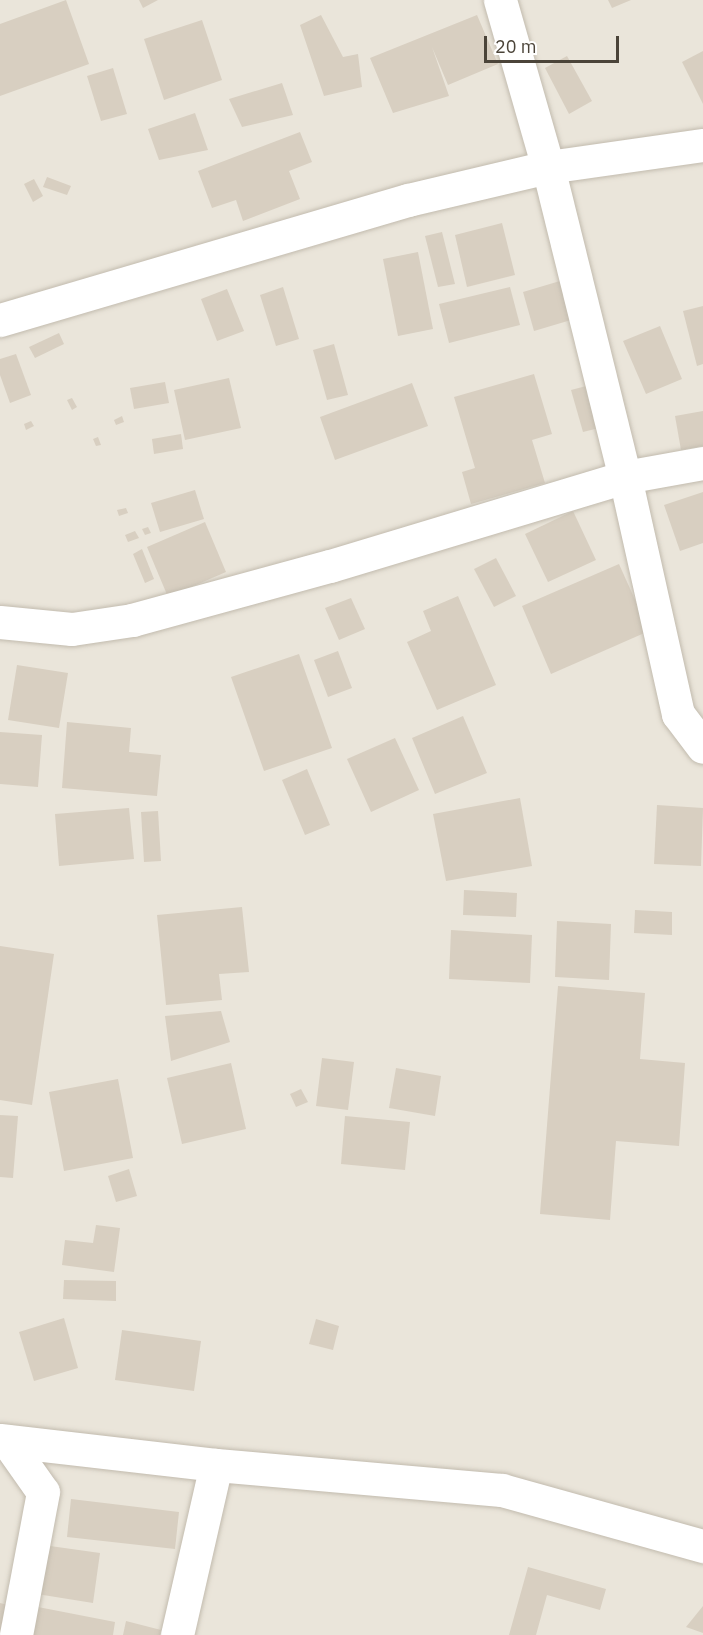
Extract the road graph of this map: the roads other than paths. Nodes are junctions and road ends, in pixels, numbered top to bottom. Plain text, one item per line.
1 (500, 0) edge
2 (703, 145) edge
3 (548, 167) junction
4 (0, 320) edge
5 (703, 462) edge
6 (625, 477) junction
7 (0, 621) edge
8 (703, 747) edge
9 (4, 1440) edge
10 (216, 1465) junction
11 (703, 1546) edge
12 (16, 1635) edge
13 (177, 1635) edge

1 - 3 street
2 - 3 street
3 - 4 street
3 - 6 street
5 - 6 street
6 - 7 street
6 - 8 street
9 - 10 street
9 - 12 street
10 - 11 street
10 - 13 street

